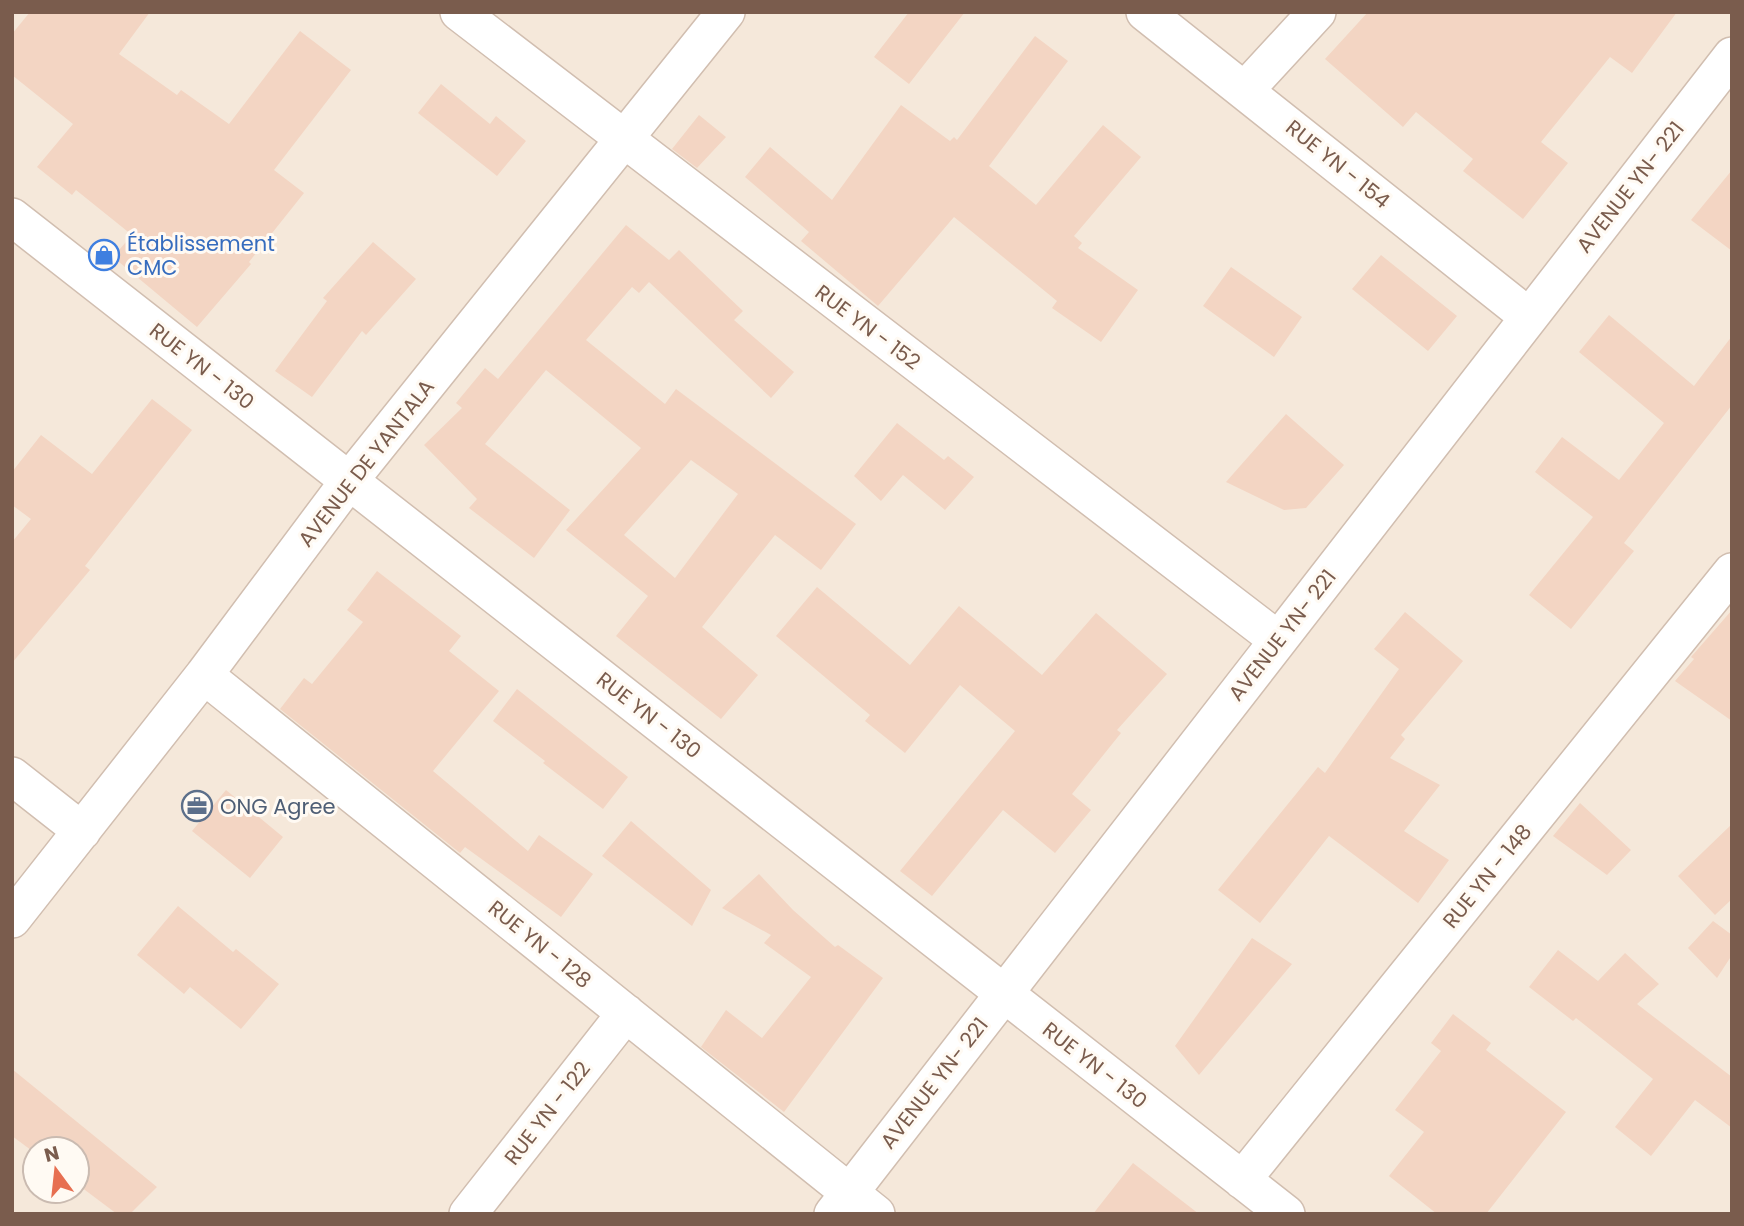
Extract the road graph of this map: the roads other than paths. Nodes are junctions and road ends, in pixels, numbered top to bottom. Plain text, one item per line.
1 (459, 12) edge
2 (726, 12) edge
3 (1145, 12) edge
4 (1317, 12) edge
5 (1732, 56) edge
6 (1245, 90) junction
7 (624, 140) junction
8 (12, 217) edge
9 (1529, 317) junction
10 (349, 481) junction
11 (1732, 572) edge
12 (1278, 640) junction
13 (204, 676) junction
14 (12, 776) edge
15 (82, 831) junction
16 (12, 919) edge
17 (1004, 993) junction
18 (626, 1013) junction
19 (1242, 1180) junction
20 (852, 1207) edge
21 (468, 1214) edge
22 (1286, 1214) edge

1 - 7 street, RUE YN - 152
2 - 7 street, AVENUE DE YANTALA
3 - 6 street, RUE YN - 154
4 - 6 street
5 - 9 street, AVENUE YN- 221
6 - 9 street, RUE YN - 154
7 - 10 street, AVENUE DE YANTALA
7 - 12 street, RUE YN - 152
8 - 10 street, RUE YN - 130
9 - 12 street, AVENUE YN- 221
10 - 13 street, AVENUE DE YANTALA
10 - 17 street, RUE YN - 130
11 - 19 street, RUE YN - 148
12 - 17 street, AVENUE YN- 221
13 - 15 street, AVENUE DE YANTALA
13 - 18 street, RUE YN - 128
14 - 15 street
15 - 16 street, AVENUE DE YANTALA
17 - 19 street, RUE YN - 130
17 - 20 street, AVENUE YN- 221
18 - 20 street, RUE YN - 128
18 - 21 street, RUE YN - 122
19 - 22 street, RUE YN - 130

